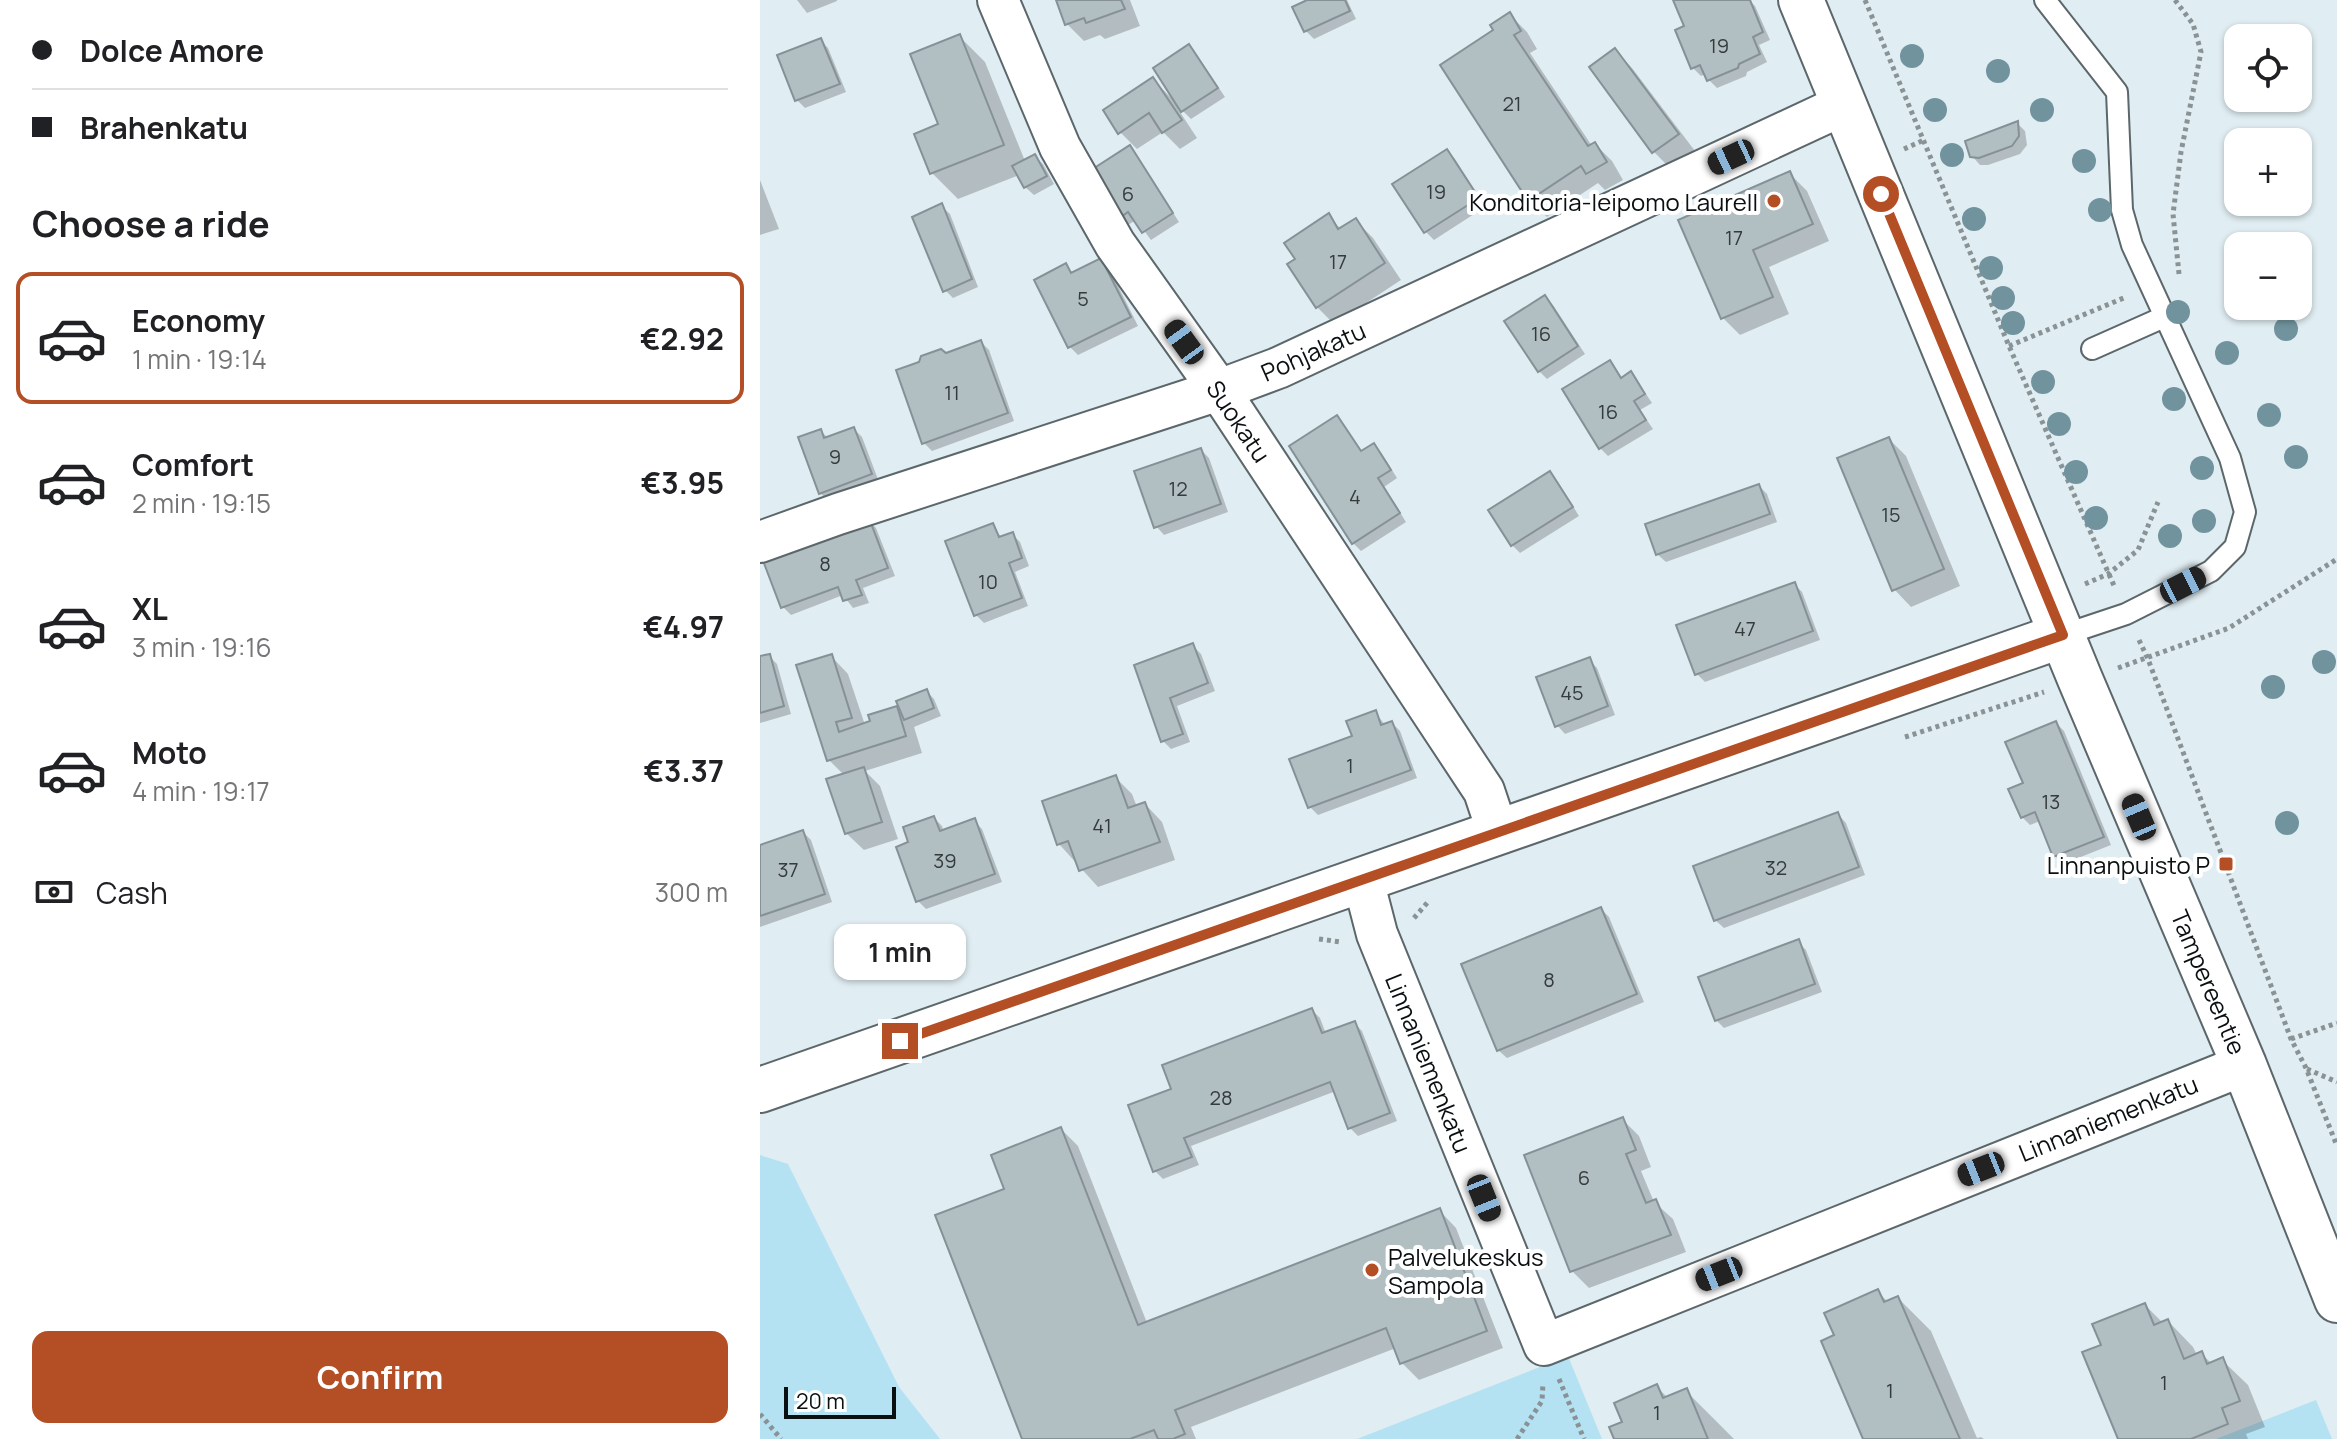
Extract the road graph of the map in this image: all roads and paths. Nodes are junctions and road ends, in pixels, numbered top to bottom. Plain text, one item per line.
1 (998, 0) edge
2 (1801, 0) edge
3 (1865, 0) edge
4 (2045, 0) edge
5 (2175, 0) edge
6 (1843, 105) junction
7 (2151, 286) junction
8 (2164, 317) junction
9 (2009, 346) junction
10 (2092, 349) dead end
11 (1219, 390) junction
12 (2158, 502) dead end
13 (760, 542) edge
14 (2337, 559) edge
15 (2108, 574) junction
16 (2126, 614) junction
17 (2056, 618) junction
18 (2148, 659) junction
19 (2080, 679) junction
20 (1498, 833) junction
21 (1363, 880) junction
22 (2337, 1023) edge
23 (2291, 1039) junction
24 (2244, 1065) junction
25 (2306, 1068) junction
26 (2337, 1082) edge
27 (760, 1090) edge
28 (2337, 1146) edge
29 (2337, 1300) edge
30 (1544, 1345) junction
31 (760, 1414) edge
32 (781, 1439) edge
33 (1517, 1439) edge
34 (1584, 1439) edge

1 - 11 street, Suokatu
2 - 6 main road, Tampereentie
3 - 9 path
4 - 7 lane
5 - 7 path
6 - 11 street, Pohjakatu
6 - 17 main road, Tampereentie
7 - 8 lane
7 - 9 path
8 - 10 lane
8 - 16 lane
9 - 15 path
11 - 13 street, Pohjakatu
11 - 20 street, Suokatu
12 - 15 path
14 - 18 path
15 - 16 path
15 - 17 path
16 - 17 lane
16 - 18 path
17 - 19 main road, Tampereentie
17 - 20 main road
18 - 19 path
18 - 23 path
19 - 24 main road, Tampereentie
20 - 21 main road
21 - 27 main road
21 - 30 street, Linnaniemenkatu
22 - 23 path
23 - 25 path
24 - 29 main road, Tampereentie
24 - 30 street, Linnaniemenkatu
25 - 26 path
25 - 28 path
30 - 33 path
30 - 34 path
31 - 32 path

